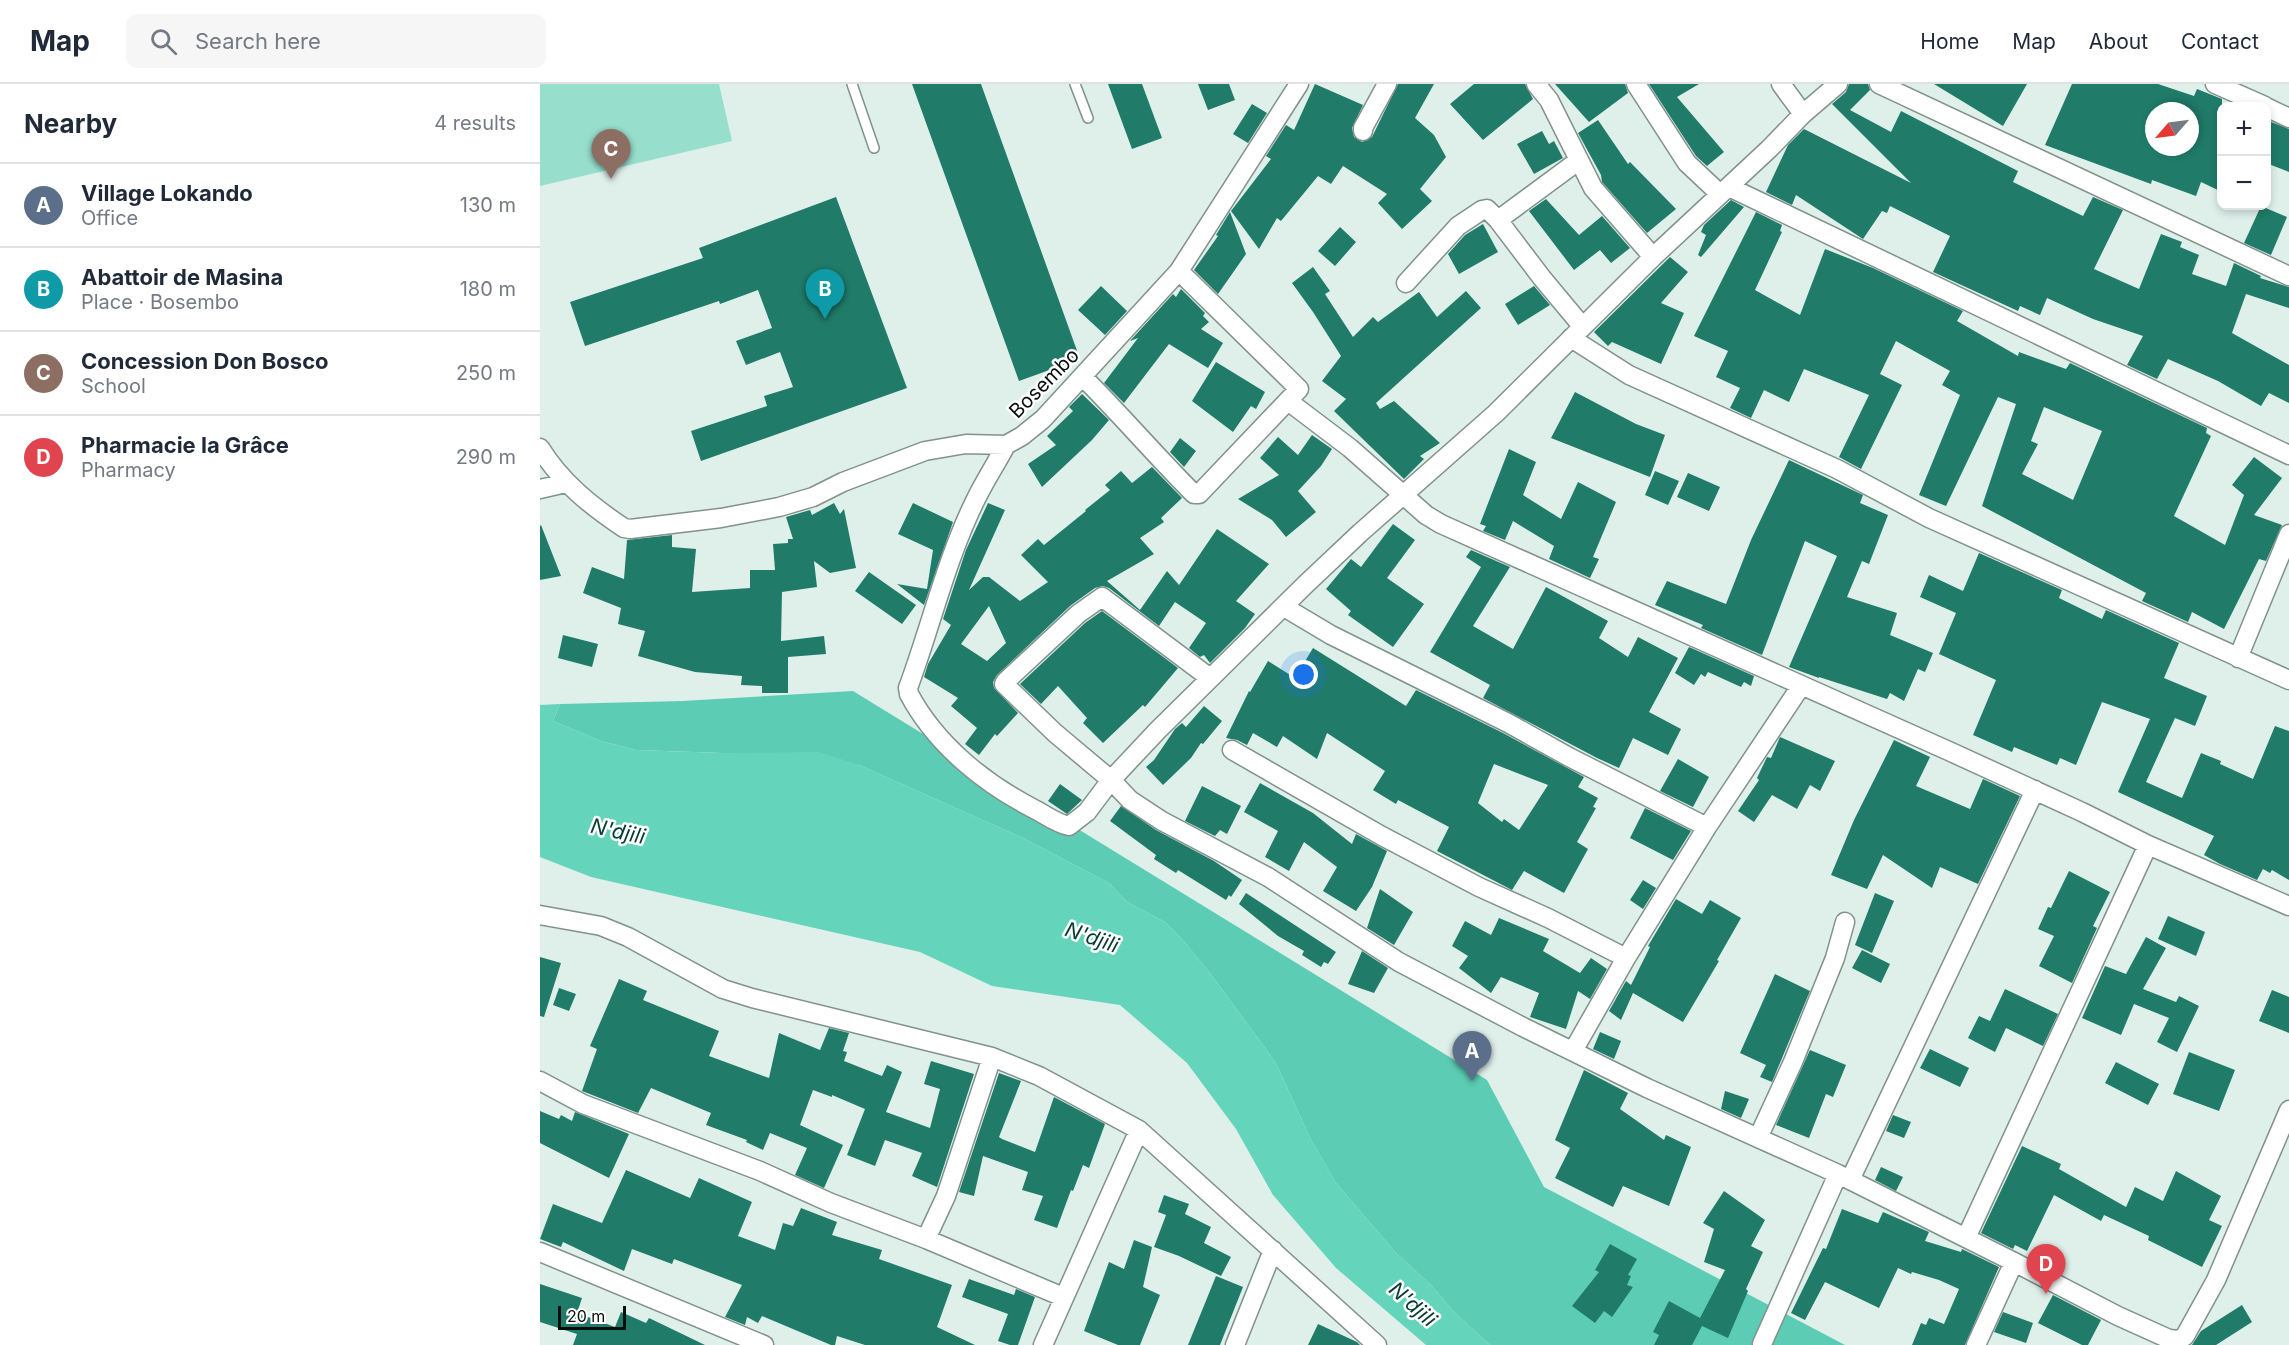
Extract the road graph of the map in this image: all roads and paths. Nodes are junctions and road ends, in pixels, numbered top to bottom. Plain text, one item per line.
1 (852, 84) edge
2 (1075, 84) edge
3 (1299, 84) edge
4 (1387, 84) edge
5 (1536, 84) edge
6 (1636, 84) edge
7 (1780, 84) edge
8 (1838, 84) edge
9 (1879, 84) edge
10 (2214, 84) edge
11 (2255, 102) edge
12 (2271, 109) edge
13 (1803, 114) junction
14 (2289, 117) edge
15 (1088, 118) dead end
16 (1363, 131) dead end
17 (874, 148) dead end
18 (1578, 160) junction
19 (1724, 191) junction
20 (1498, 220) junction
21 (1653, 257) junction
22 (1179, 271) junction
23 (2289, 276) edge
24 (1406, 284) dead end
25 (1576, 332) junction
26 (1083, 377) junction
27 (1288, 401) junction
28 (1006, 445) junction
29 (540, 448) edge
30 (2289, 455) edge
31 (566, 483) junction
32 (540, 489) edge
33 (1403, 495) junction
34 (2289, 534) edge
35 (1284, 608) junction
36 (2238, 658) junction
37 (1210, 678) junction
38 (2289, 680) edge
39 (1801, 686) junction
40 (1232, 750) dead end
41 (1111, 780) junction
42 (2035, 790) junction
43 (1707, 827) junction
44 (2148, 845) junction
45 (2289, 906) edge
46 (541, 918) edge
47 (1845, 922) dead end
48 (1626, 958) junction
49 (1573, 1052) junction
50 (992, 1058) junction
51 (540, 1081) edge
52 (2289, 1110) edge
53 (1139, 1130) junction
54 (1758, 1138) junction
55 (1844, 1177) junction
56 (1966, 1238) junction
57 (926, 1239) junction
58 (1273, 1250) junction
59 (540, 1252) edge
60 (2014, 1262) junction
61 (1063, 1298) junction
62 (1762, 1344) edge
63 (764, 1345) edge
64 (1043, 1345) edge
65 (1235, 1345) edge
66 (1377, 1345) edge
67 (1976, 1345) edge

1 - 17 lane
2 - 15 lane
3 - 22 street, Bosembo
4 - 16 street
5 - 18 street
6 - 19 street
7 - 13 street
8 - 13 street
9 - 23 street
10 - 11 street
12 - 14 street
13 - 19 street
18 - 20 street
18 - 21 street
19 - 21 street
19 - 30 street
20 - 24 street
20 - 25 street
21 - 25 street
22 - 26 street, Bosembo
22 - 27 street
25 - 33 street
25 - 36 street
26 - 27 street
26 - 28 street, Bosembo
27 - 33 street
28 - 31 street, Bosembo
28 - 41 street
29 - 31 street, Bosembo
31 - 32 street
33 - 35 street
33 - 39 street
34 - 36 street
35 - 37 street
35 - 43 street
36 - 38 street
37 - 41 street
37 - 41 street
39 - 42 street
39 - 43 street
40 - 48 street
41 - 49 street
42 - 44 street
42 - 55 street
43 - 48 street
44 - 45 street
44 - 56 street
46 - 50 street
47 - 54 street
48 - 49 street
49 - 54 street
50 - 53 street
50 - 57 street
51 - 57 street
52 - 60 street
53 - 58 street
53 - 61 street
54 - 55 street
55 - 56 street
55 - 62 street
56 - 60 street
57 - 61 street
58 - 65 street
58 - 66 street
59 - 63 street
60 - 67 street
61 - 64 street

